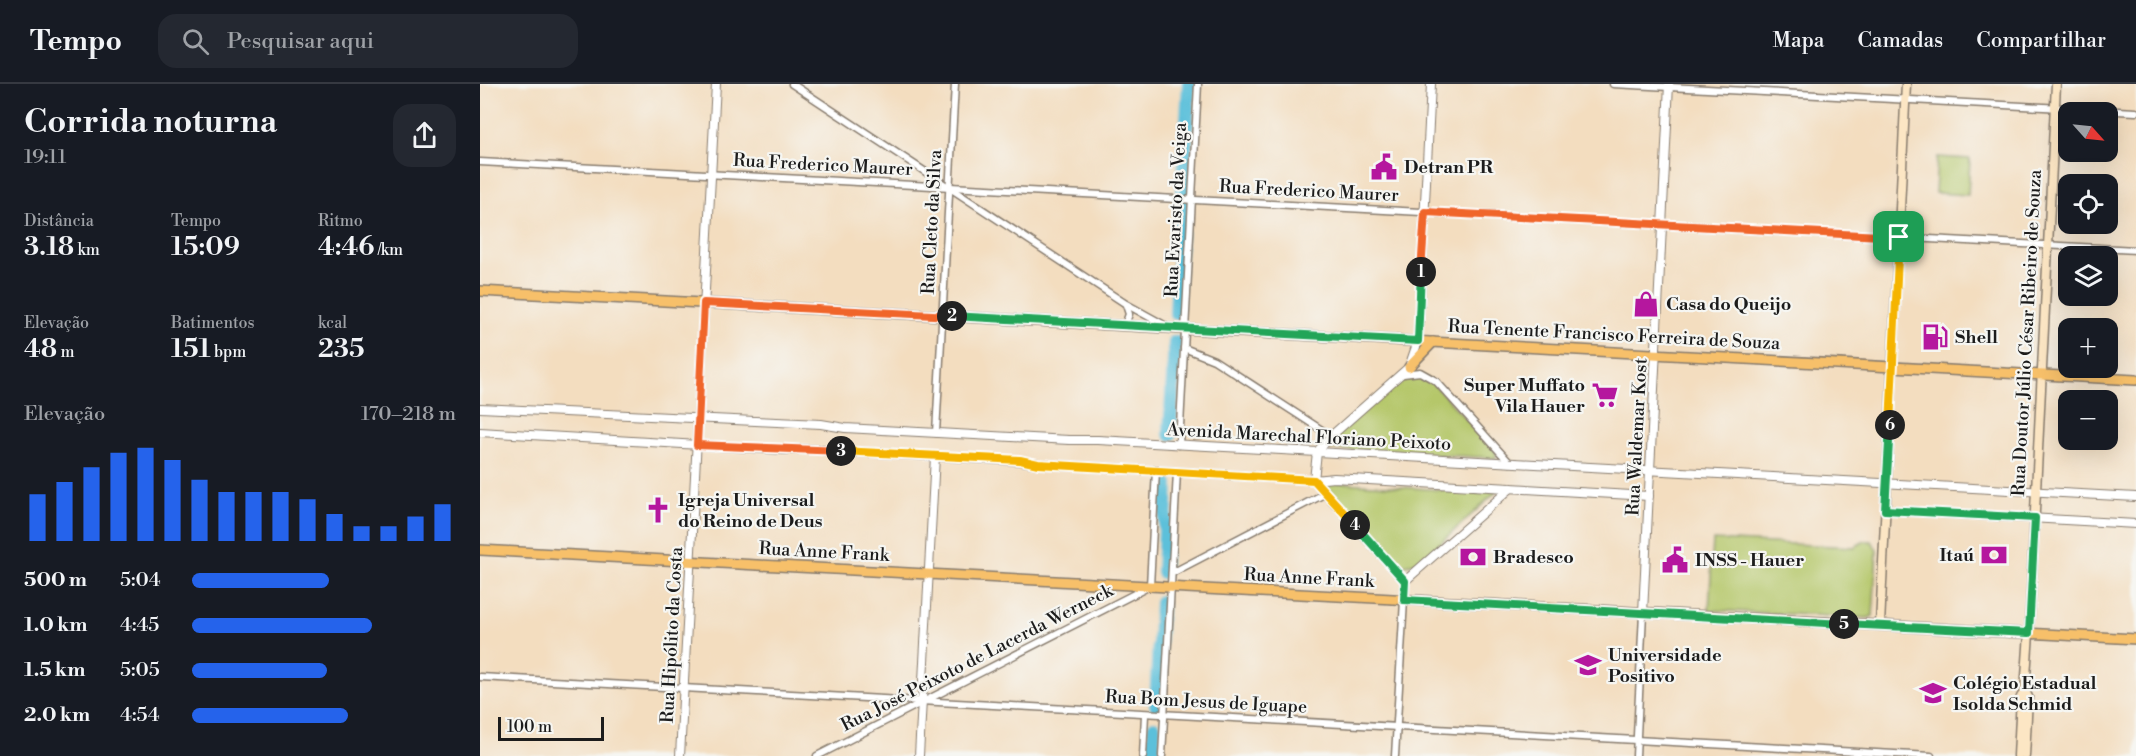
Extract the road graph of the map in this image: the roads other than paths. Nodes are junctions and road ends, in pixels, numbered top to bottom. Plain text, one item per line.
1 (716, 84) edge
2 (792, 84) edge
3 (955, 84) edge
4 (1198, 84) edge
5 (1431, 84) edge
6 (1613, 84) edge
7 (1906, 84) edge
8 (2056, 84) edge
9 (1669, 86) edge
10 (1906, 100) junction
11 (2055, 108) junction
12 (2136, 112) edge
13 (480, 162) edge
14 (711, 174) junction
15 (949, 187) junction
16 (1189, 200) junction
17 (1425, 212) junction
18 (1662, 225) junction
19 (1899, 237) junction
20 (2048, 245) junction
21 (2136, 250) edge
22 (480, 291) edge
23 (704, 303) junction
24 (1126, 304) junction
25 (942, 316) junction
26 (1125, 325) junction
27 (1169, 328) junction
28 (1185, 328) junction
29 (1418, 341) junction
30 (1433, 342) junction
31 (1184, 348) junction
32 (1656, 354) junction
33 (1409, 367) junction
34 (1892, 367) junction
35 (1400, 375) junction
36 (2042, 375) junction
37 (2136, 380) edge
38 (480, 408) edge
39 (698, 418) junction
40 (480, 432) edge
41 (936, 433) junction
42 (1330, 436) junction
43 (697, 445) junction
44 (1179, 445) junction
45 (1317, 452) junction
46 (935, 456) junction
47 (1510, 463) junction
48 (1156, 470) junction
49 (1650, 470) junction
50 (1178, 472) junction
51 (1314, 480) junction
52 (1887, 483) junction
53 (1511, 488) junction
54 (2036, 492) junction
55 (1326, 493) junction
56 (1649, 496) junction
57 (2136, 497) edge
58 (1885, 510) junction
59 (2035, 518) junction
60 (2136, 524) edge
61 (480, 550) edge
62 (690, 562) junction
63 (1172, 573) junction
64 (929, 574) junction
65 (1405, 581) junction
66 (1150, 586) junction
67 (1171, 587) junction
68 (1404, 600) junction
69 (1643, 613) junction
70 (1880, 625) junction
71 (2029, 633) junction
72 (2136, 639) edge
73 (480, 678) edge
74 (684, 689) junction
75 (2025, 691) junction
76 (922, 702) junction
77 (1145, 714) junction
78 (1165, 715) junction
79 (1397, 728) junction
80 (1637, 741) junction
81 (680, 756) edge
82 (817, 756) edge
83 (919, 756) edge
84 (1143, 756) edge
85 (1162, 756) edge
86 (1395, 756) edge
87 (1636, 756) edge
88 (1931, 756) edge
89 (2018, 756) edge
90 (2025, 756) edge

1 - 14 street, Rua Hipólito da Costa
2 - 15 street
3 - 15 street, Rua Cleto da Silva
4 - 16 street, Rua Evaristo da Veiga
5 - 17 street
6 - 9 street
7 - 10 main road
8 - 11 main road, Rua Doutor Júlio César Ribeiro de Souza
9 - 10 street
9 - 18 street, Rua Waldemar Kost
10 - 11 street
10 - 19 main road
11 - 12 street
11 - 20 main road, Rua Doutor Júlio César Ribeiro de Souza
13 - 14 street, Rua Frederico Maurer
14 - 15 street, Rua Frederico Maurer
14 - 23 street, Rua Hipólito da Costa
15 - 16 street, Rua Frederico Maurer
15 - 24 street
15 - 25 street, Rua Cleto da Silva
16 - 17 street, Rua Frederico Maurer
16 - 28 street, Rua Evaristo da Veiga
17 - 18 street, Rua Frederico Maurer
17 - 29 street
18 - 19 street, Rua Frederico Maurer
18 - 32 street, Rua Waldemar Kost
19 - 20 street, Rua Frederico Maurer
19 - 34 main road
20 - 21 street, Rua Frederico Maurer
20 - 36 main road, Rua Doutor Júlio César Ribeiro de Souza
22 - 23 main road, Rua Tenente Francisco Ferreira de Souza
23 - 25 main road, Rua Tenente Francisco Ferreira de Souza
23 - 39 street, Rua Hipólito da Costa
24 - 26 street
24 - 27 street
25 - 26 main road, Rua Tenente Francisco Ferreira de Souza
25 - 41 street, Rua Cleto da Silva
26 - 27 main road, Rua Tenente Francisco Ferreira de Souza
27 - 28 main road, Rua Tenente Francisco Ferreira de Souza
28 - 29 main road, Rua Tenente Francisco Ferreira de Souza
28 - 31 street, Rua Evaristo da Veiga
29 - 30 main road, Rua Tenente Francisco Ferreira de Souza
29 - 33 street
30 - 32 main road, Rua Tenente Francisco Ferreira de Souza
30 - 33 main road
31 - 42 street
31 - 44 street, Rua Evaristo da Veiga
32 - 34 main road, Rua Tenente Francisco Ferreira de Souza
32 - 49 street, Rua Waldemar Kost
33 - 35 street
34 - 36 main road, Rua Tenente Francisco Ferreira de Souza
34 - 52 main road
35 - 42 street
35 - 47 street
36 - 37 main road, Rua Tenente Francisco Ferreira de Souza
36 - 54 main road, Rua Doutor Júlio César Ribeiro de Souza
38 - 39 street, Avenida Marechal Floriano Peixoto
39 - 41 street, Avenida Marechal Floriano Peixoto
39 - 43 street, Rua Hipólito da Costa
40 - 43 street
41 - 44 street, Avenida Marechal Floriano Peixoto
42 - 45 street
43 - 46 street
43 - 62 street, Rua Hipólito da Costa
44 - 45 street, Avenida Marechal Floriano Peixoto
45 - 47 street, Avenida Marechal Floriano Peixoto
45 - 51 street
46 - 48 street
46 - 64 street
47 - 49 street, Avenida Marechal Floriano Peixoto
48 - 50 street
48 - 66 street
49 - 52 street, Avenida Marechal Floriano Peixoto
49 - 56 street, Rua Waldemar Kost
50 - 51 street
50 - 63 street
51 - 53 street
51 - 55 street
52 - 54 street, Avenida Marechal Floriano Peixoto
52 - 58 main road
53 - 56 street
53 - 65 street
54 - 57 street, Avenida Marechal Floriano Peixoto
54 - 59 main road, Rua Doutor Júlio César Ribeiro de Souza
55 - 63 street
55 - 65 street
56 - 69 street, Rua Waldemar Kost
58 - 59 street
58 - 70 main road
59 - 60 street
59 - 71 main road, Rua Doutor Júlio César Ribeiro de Souza
61 - 62 main road, Rua Anne Frank
62 - 64 main road, Rua Anne Frank
62 - 74 street, Rua Hipólito da Costa
63 - 67 street
64 - 66 main road, Rua Anne Frank
64 - 76 street
65 - 68 street
66 - 67 main road, Rua Anne Frank
66 - 76 street, Rua José Peixoto de Lacerda Werneck
67 - 68 main road, Rua Anne Frank
67 - 78 street
68 - 69 main road, Rua Anne Frank
68 - 79 street
69 - 70 main road, Rua Anne Frank
69 - 80 street, Rua Waldemar Kost
70 - 71 main road, Rua Anne Frank
71 - 72 main road, Rua Anne Frank
71 - 75 main road, Rua Doutor Júlio César Ribeiro de Souza
73 - 74 street, Rua Bom Jesus de Iguape
74 - 76 street, Rua Bom Jesus de Iguape
74 - 81 street, Rua Hipólito da Costa
75 - 89 main road, Rua Doutor Júlio César Ribeiro de Souza
75 - 90 main road, Rua Doutor Júlio César Ribeiro de Souza
76 - 77 street, Rua Bom Jesus de Iguape
76 - 82 street, Rua José Peixoto de Lacerda Werneck
76 - 83 street
77 - 78 street, Rua Bom Jesus de Iguape
77 - 84 street
78 - 79 street, Rua Bom Jesus de Iguape
78 - 85 street
79 - 80 street, Rua Bom Jesus de Iguape
79 - 86 street
80 - 87 street, Rua Waldemar Kost
80 - 88 street, Rua Bom Jesus de Iguape

